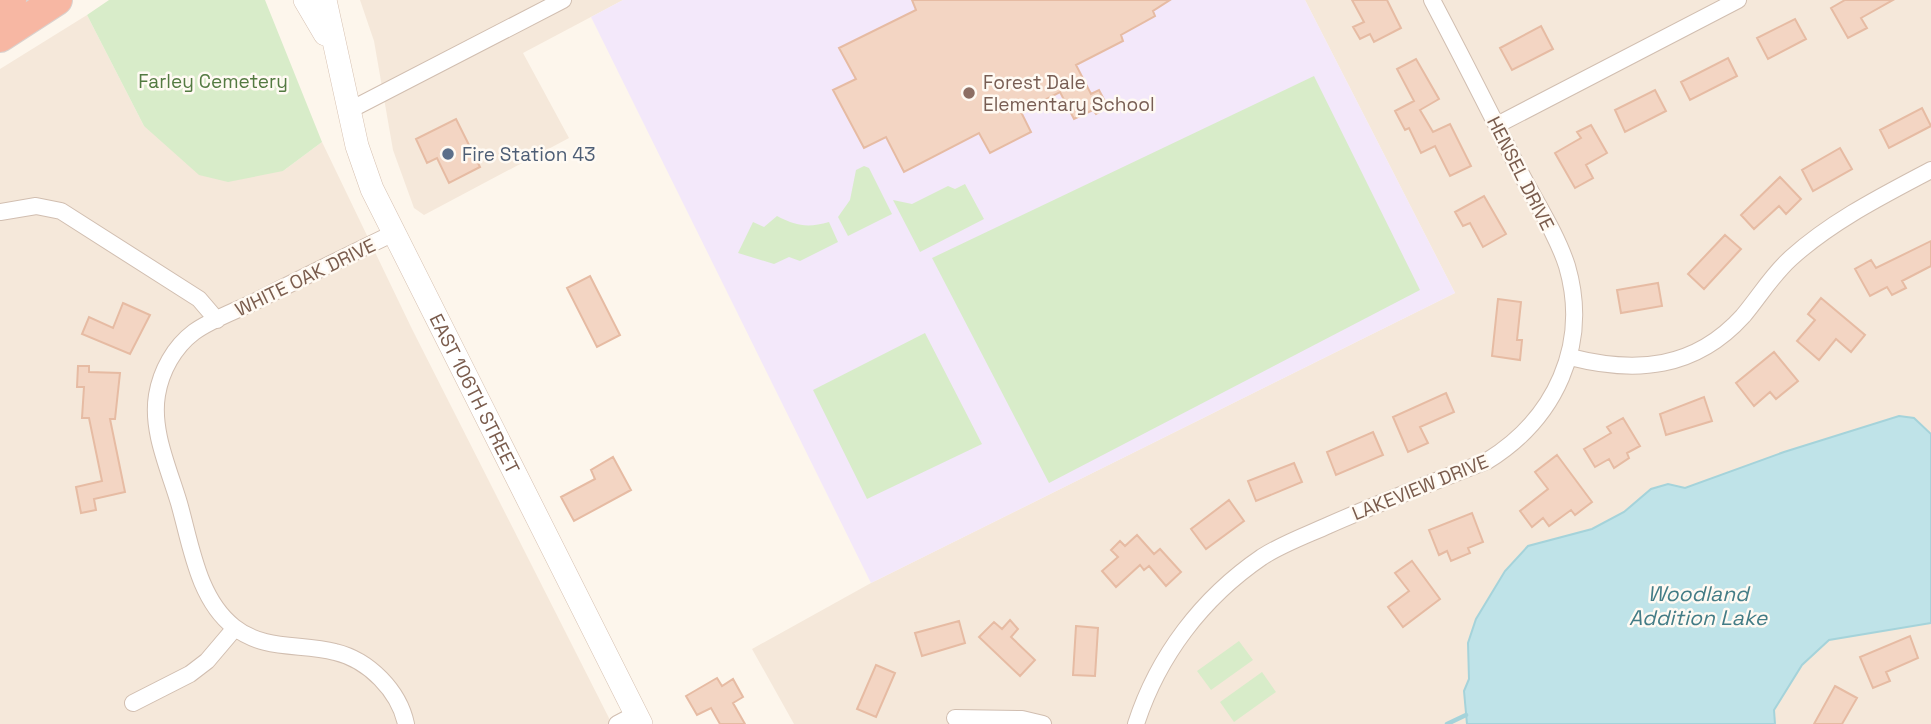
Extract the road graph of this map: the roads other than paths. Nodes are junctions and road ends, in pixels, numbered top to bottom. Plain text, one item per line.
1 (11, 0) edge
2 (57, 0) edge
3 (305, 0) edge
4 (325, 0) edge
5 (563, 0) edge
6 (1432, 0) edge
7 (1738, 0) edge
8 (0, 7) edge
9 (0, 37) edge
10 (335, 52) junction
11 (350, 110) junction
12 (1497, 125) junction
13 (1931, 170) edge
14 (0, 212) edge
15 (394, 233) junction
16 (217, 320) junction
17 (1570, 357) junction
18 (234, 628) junction
19 (133, 703) dead end
20 (955, 718) dead end
21 (632, 721) edge
22 (406, 724) edge
23 (1043, 724) edge
24 (1136, 724) edge

1 - 8 highway
2 - 9 highway
3 - 10 street, EAST 106TH STREET
4 - 10 street, EAST 106TH STREET
5 - 11 street
6 - 12 street, HENSEL DRIVE
7 - 12 street
10 - 11 street, EAST 106TH STREET
11 - 15 street, EAST 106TH STREET
12 - 17 street, HENSEL DRIVE
13 - 17 street
14 - 16 street, WHITE OAK DRIVE
15 - 16 street, WHITE OAK DRIVE
15 - 21 street, EAST 106TH STREET
16 - 18 street
17 - 24 street, LAKEVIEW DRIVE
18 - 19 street
18 - 22 street
20 - 23 street

